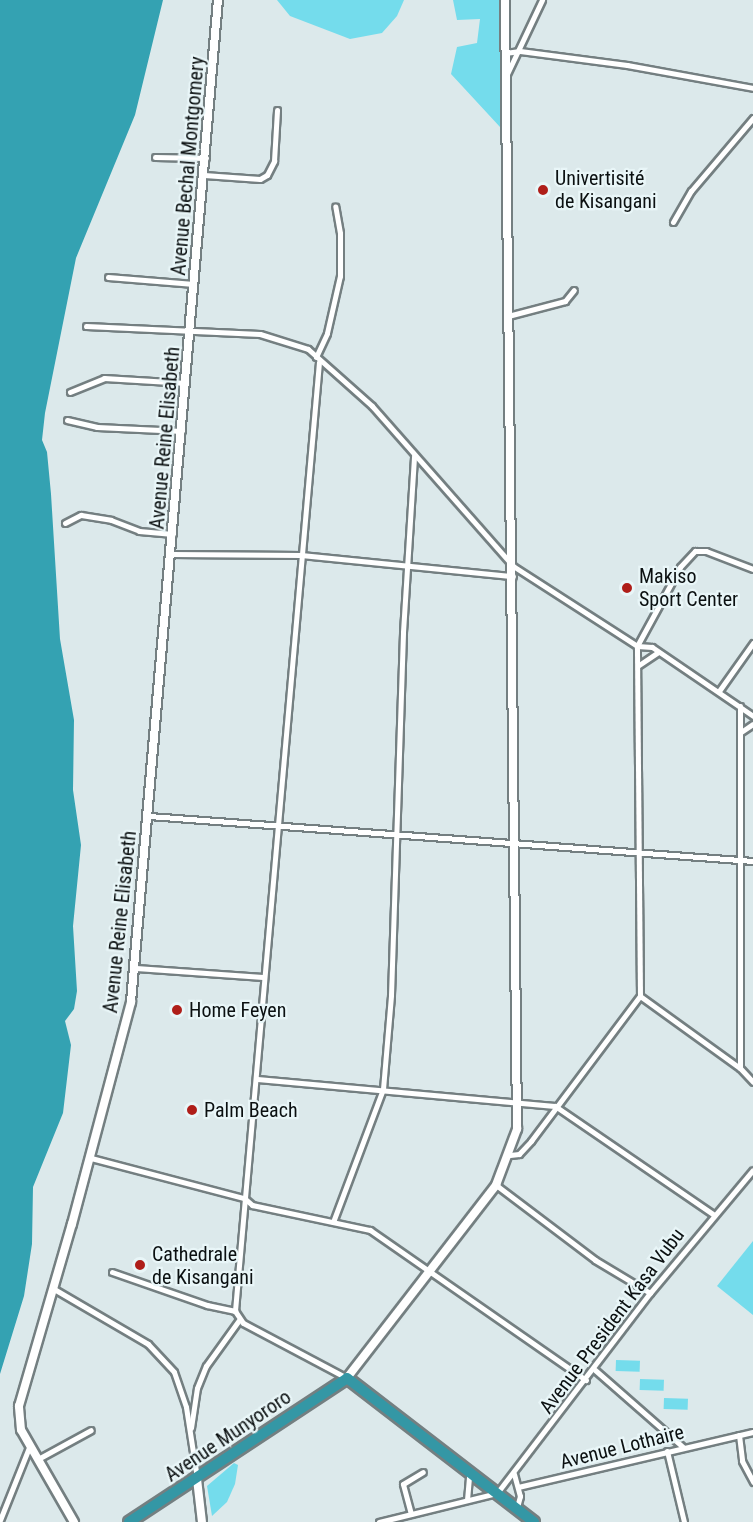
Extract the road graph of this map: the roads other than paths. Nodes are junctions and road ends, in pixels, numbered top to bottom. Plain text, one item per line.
1 (218, 0) edge
2 (505, 0) edge
3 (542, 0) edge
4 (520, 51) junction
5 (505, 53) junction
6 (505, 77) junction
7 (753, 88) edge
8 (277, 110) dead end
9 (753, 118) edge
10 (155, 157) dead end
11 (206, 158) junction
12 (204, 175) junction
13 (335, 206) dead end
14 (673, 222) dead end
15 (108, 277) dead end
16 (194, 284) junction
17 (574, 290) dead end
18 (508, 316) junction
19 (86, 326) dead end
20 (191, 334) junction
21 (318, 360) junction
22 (186, 382) junction
23 (70, 392) dead end
24 (67, 420) dead end
25 (182, 431) junction
26 (414, 455) junction
27 (65, 523) dead end
28 (173, 534) junction
29 (172, 554) junction
30 (301, 555) junction
31 (407, 565) junction
32 (513, 566) junction
33 (753, 569) edge
34 (513, 576) junction
35 (753, 643) edge
36 (637, 645) junction
37 (658, 652) junction
38 (639, 665) junction
39 (719, 691) junction
40 (740, 706) junction
41 (753, 716) edge
42 (753, 724) edge
43 (741, 732) junction
44 (149, 816) junction
45 (278, 827) junction
46 (397, 833) junction
47 (515, 843) junction
48 (638, 853) junction
49 (741, 860) junction
50 (753, 861) edge
51 (135, 968) junction
52 (264, 976) junction
53 (640, 996) junction
54 (740, 1068) junction
55 (257, 1080) junction
56 (753, 1082) edge
57 (383, 1089) junction
58 (518, 1104) junction
59 (555, 1106) junction
60 (510, 1155) junction
61 (91, 1158) junction
62 (753, 1170) edge
63 (496, 1185) junction
64 (244, 1198) junction
65 (713, 1214) junction
66 (333, 1222) junction
67 (430, 1270) junction
68 (112, 1272) dead end
69 (54, 1289) junction
70 (650, 1293) junction
71 (236, 1311) junction
72 (239, 1320) junction
73 (595, 1370) junction
74 (347, 1378) junction
75 (586, 1380) junction
76 (90, 1430) dead end
77 (753, 1432) edge
78 (190, 1433) junction
79 (739, 1435) junction
80 (30, 1444) junction
81 (683, 1447) junction
82 (667, 1451) junction
83 (38, 1459) junction
84 (468, 1471) junction
85 (423, 1472) dead end
86 (514, 1474) junction
87 (197, 1479) junction
88 (753, 1482) edge
89 (518, 1487) junction
90 (497, 1493) junction
91 (467, 1500) junction
92 (517, 1508) junction
93 (411, 1514) junction
94 (0, 1520) edge
95 (386, 1521) edge
96 (74, 1522) edge
97 (129, 1522) edge
98 (202, 1522) edge
99 (379, 1522) edge
100 (534, 1522) edge
101 (684, 1522) edge

1 - 11 street, Avenue Bechal Montgomery
2 - 5 street
3 - 4 street
4 - 5 street
4 - 6 street
4 - 7 street
5 - 6 street
6 - 18 street
8 - 12 street
9 - 14 street
10 - 11 street
11 - 12 street, Avenue Bechal Montgomery
12 - 16 street, Avenue Bechal Montgomery
13 - 21 street
15 - 16 street
16 - 20 street, Avenue Bechal Montgomery
17 - 18 street
18 - 32 street
19 - 20 street
20 - 21 street
20 - 22 street, Avenue Reine Elisabeth
21 - 26 street
21 - 30 street
22 - 23 street
22 - 25 street, Avenue Reine Elisabeth
24 - 25 street
25 - 28 street, Avenue Reine Elisabeth
26 - 31 street
26 - 32 street
27 - 28 street
28 - 29 street, Avenue Reine Elisabeth
29 - 30 street
29 - 44 street, Avenue Reine Elisabeth
30 - 31 street
30 - 45 street
31 - 34 street
31 - 46 street
32 - 34 street
32 - 36 street
33 - 36 street
34 - 47 street
35 - 39 street
36 - 37 street
36 - 38 street
37 - 38 street
37 - 39 street
38 - 48 street
39 - 40 street
40 - 41 street
40 - 43 street
42 - 43 street
43 - 49 street
44 - 45 street
44 - 51 street, Avenue Reine Elisabeth
45 - 46 street
45 - 52 street
46 - 47 street
46 - 57 street
47 - 48 street
47 - 58 street
48 - 49 street
48 - 53 street
49 - 50 street
49 - 54 street
51 - 52 street
51 - 61 street, Avenue Reine Elisabeth
52 - 55 street
53 - 54 street
53 - 59 street
54 - 56 street
55 - 57 street
55 - 64 street
57 - 58 street
57 - 66 street
58 - 59 street
58 - 60 street
59 - 60 street
59 - 65 street
60 - 63 street
61 - 64 street
61 - 69 street, Avenue Reine Elisabeth
62 - 65 street, Avenue President Kasa Vubu
63 - 67 street
63 - 70 street
64 - 66 street
64 - 71 street
65 - 70 street, Avenue President Kasa Vubu
66 - 67 street
67 - 74 street
67 - 75 street
68 - 71 street
69 - 78 street
69 - 80 street, Avenue Reine Elisabeth
70 - 73 street, Avenue President Kasa Vubu
71 - 72 street
72 - 74 street
72 - 78 street
73 - 75 street, Avenue President Kasa Vubu
73 - 81 street
74 - 84 highway
74 - 87 highway, Avenue Munyororo
75 - 86 street, Avenue President Kasa Vubu
76 - 83 street
77 - 79 street, Avenue Lothaire
78 - 87 street
79 - 81 street, Avenue Lothaire
79 - 88 street
80 - 83 street, Avenue Reine Elisabeth
80 - 94 street
81 - 82 street, Avenue Lothaire
82 - 89 street, Avenue Lothaire
82 - 101 street
83 - 96 street, Avenue Reine Elisabeth
84 - 90 highway
84 - 91 street
85 - 93 street
86 - 89 street
86 - 90 street, Avenue President Kasa Vubu
87 - 97 highway, Avenue Munyororo
87 - 98 street
89 - 92 street
90 - 91 street
90 - 92 highway
91 - 93 street
92 - 100 highway
93 - 95 street
95 - 99 street

